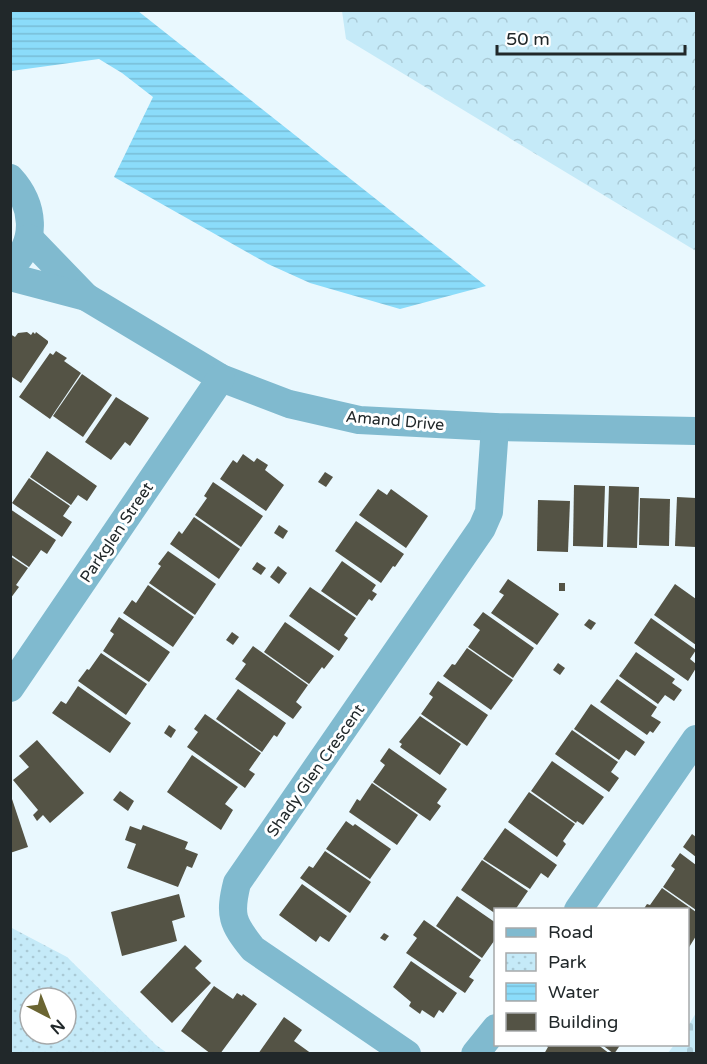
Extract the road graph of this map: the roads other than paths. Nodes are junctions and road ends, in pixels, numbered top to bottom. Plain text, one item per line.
1 (10, 178) edge
2 (29, 237) junction
3 (10, 267) edge
4 (10, 277) edge
5 (86, 297) junction
6 (221, 378) junction
7 (495, 427) junction
8 (696, 431) edge
9 (10, 688) edge
10 (696, 739) edge
11 (579, 908) edge
12 (494, 1029) edge
13 (407, 1053) edge
14 (475, 1053) edge

1 - 2 street
2 - 3 street
2 - 5 street, Amand Drive
4 - 5 street, Amand Drive
5 - 6 street, Amand Drive
6 - 7 street, Amand Drive
6 - 9 street, Parkglen Street
7 - 8 street, Amand Drive
7 - 13 street, Shady Glen Crescent
10 - 11 street
12 - 14 street

